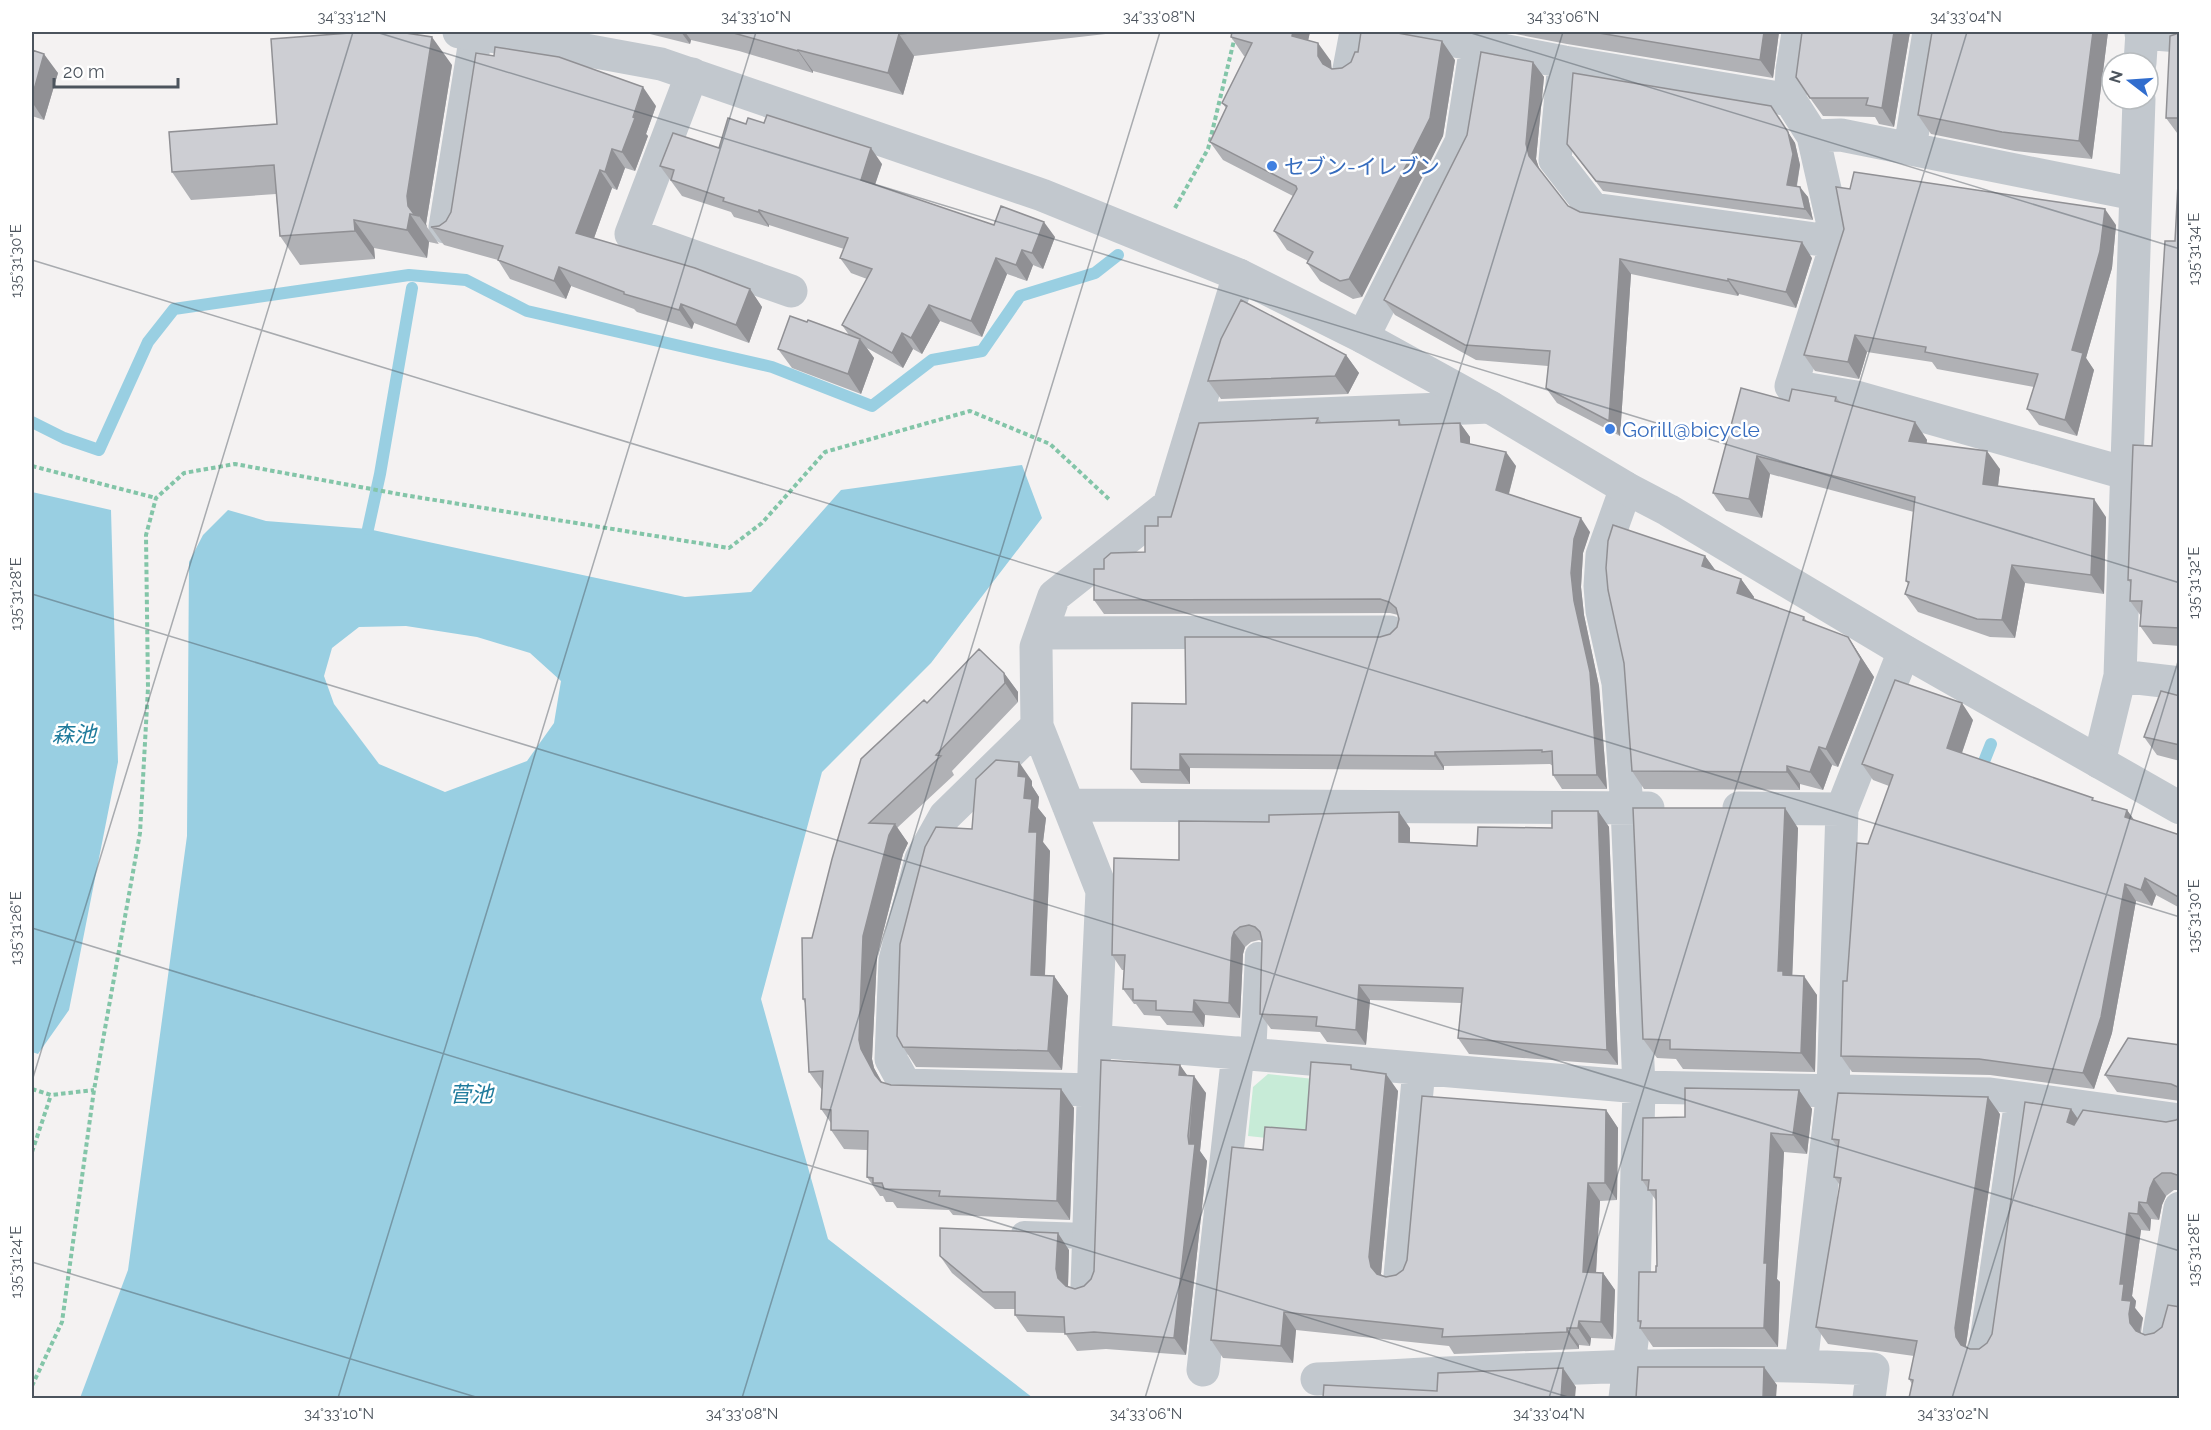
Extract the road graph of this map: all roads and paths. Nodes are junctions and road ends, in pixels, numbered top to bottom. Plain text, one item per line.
1 (1236, 32) edge
2 (1356, 32) edge
3 (1409, 32) edge
4 (1929, 32) edge
5 (468, 33) edge
6 (1798, 33) dead end
7 (2180, 36) edge
8 (566, 39) edge
9 (2141, 42) edge
10 (1476, 46) junction
11 (1564, 62) junction
12 (1349, 69) edge
13 (692, 74) junction
14 (1790, 100) junction
15 (2138, 111) edge
16 (1813, 136) junction
17 (1910, 148) junction
18 (2135, 194) junction
19 (445, 227) edge
20 (1156, 241) junction
21 (1837, 242) junction
22 (1239, 275) junction
23 (791, 291) dead end
24 (1363, 337) junction
25 (1490, 407) junction
26 (1195, 419) junction
27 (32, 466) edge
28 (2125, 474) junction
29 (1626, 488) junction
30 (156, 498) junction
31 (1137, 530) junction
32 (1390, 632) edge
33 (1041, 633) junction
34 (1904, 651) junction
35 (2120, 676) junction
36 (2180, 683) edge
37 (1037, 726) junction
38 (2099, 762) junction
39 (1068, 805) junction
40 (1627, 808) junction
41 (1675, 808) edge
42 (1711, 808) edge
43 (2180, 808) edge
44 (1842, 809) junction
45 (1258, 955) dead end
46 (1095, 1041) junction
47 (1246, 1054) junction
48 (1419, 1069) junction
49 (1639, 1087) junction
50 (32, 1089) edge
51 (94, 1090) junction
52 (1093, 1090) junction
53 (1833, 1090) junction
54 (51, 1095) junction
55 (2021, 1100) junction
56 (2180, 1120) edge
57 (32, 1152) edge
58 (2180, 1208) edge
59 (995, 1232) edge
60 (1088, 1236) junction
61 (1400, 1276) edge
62 (2173, 1284) edge
63 (1087, 1287) edge
64 (2159, 1333) edge
65 (1985, 1348) edge
66 (1801, 1365) junction
67 (1628, 1366) junction
68 (1203, 1370) dead end
69 (1317, 1379) dead end
70 (32, 1386) edge
71 (1625, 1398) edge
72 (1869, 1398) edge

1 - 20 path
2 - 12 street
3 - 10 street
4 - 17 street
5 - 8 street
5 - 19 street
6 - 14 street
7 - 9 street
8 - 13 street
10 - 11 street
10 - 24 street
11 - 14 street
11 - 21 street
13 - 20 street
13 - 23 street
14 - 16 street
15 - 18 street
16 - 17 street
16 - 21 street
17 - 18 street
18 - 28 street
20 - 22 street
21 - 28 street
22 - 24 street
22 - 26 street
24 - 25 street
25 - 26 street
25 - 29 street
26 - 31 street
27 - 30 path
28 - 35 street
29 - 34 street
29 - 40 street
30 - 31 path
30 - 51 path
31 - 33 street
32 - 33 street
33 - 37 street
34 - 38 street
34 - 44 street
35 - 36 street
35 - 38 street
37 - 39 street
37 - 52 street
38 - 43 street
39 - 40 street
39 - 46 street
40 - 41 street
40 - 49 street
42 - 44 street
44 - 53 street
45 - 47 lane
46 - 47 street
46 - 52 street
47 - 48 street
47 - 68 street
48 - 49 street
48 - 61 street
49 - 53 street
49 - 67 street
50 - 54 path
51 - 54 path
51 - 70 path
52 - 60 street
53 - 55 street
53 - 66 street
54 - 57 path
55 - 56 street
55 - 65 street
58 - 62 street
59 - 60 lane
60 - 63 street
62 - 64 street
66 - 67 street
66 - 72 street
67 - 69 street
67 - 71 street

